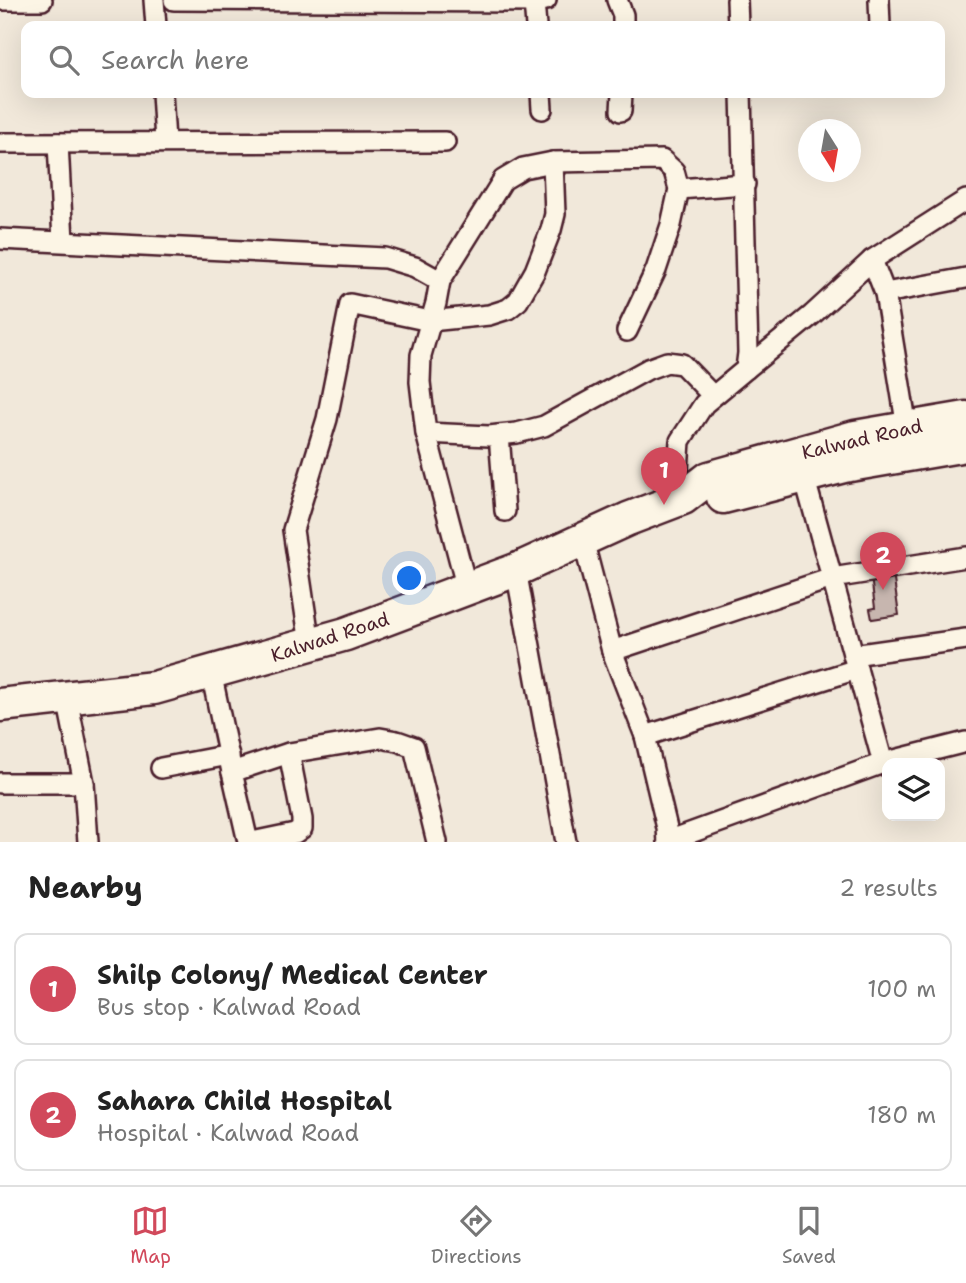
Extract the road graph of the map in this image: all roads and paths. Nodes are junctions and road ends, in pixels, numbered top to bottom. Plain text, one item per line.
1 (0, 0) edge
2 (42, 0) edge
3 (154, 0) edge
4 (174, 0) edge
5 (617, 0) edge
6 (737, 0) edge
7 (879, 0) edge
8 (540, 1) edge
9 (156, 21) edge
10 (537, 21) edge
11 (623, 21) edge
12 (738, 21) edge
13 (880, 21) edge
14 (162, 98) edge
15 (741, 98) edge
16 (165, 141) junction
17 (445, 142) dead end
18 (0, 143) edge
19 (58, 143) junction
20 (553, 162) junction
21 (745, 184) junction
22 (679, 189) junction
23 (966, 200) edge
24 (0, 239) edge
25 (63, 241) junction
26 (872, 260) junction
27 (966, 278) edge
28 (440, 281) junction
29 (885, 293) junction
30 (430, 321) junction
31 (626, 331) dead end
32 (746, 369) junction
33 (713, 396) junction
34 (966, 418) edge
35 (906, 428) junction
36 (426, 433) junction
37 (499, 435) junction
38 (966, 445) edge
39 (804, 476) junction
40 (680, 499) junction
41 (505, 511) dead end
42 (583, 540) junction
43 (966, 557) edge
44 (516, 570) junction
45 (832, 578) junction
46 (467, 589) junction
47 (966, 639) edge
48 (310, 644) junction
49 (612, 651) junction
50 (855, 662) junction
51 (211, 672) junction
52 (67, 698) junction
53 (0, 705) edge
54 (645, 736) junction
55 (966, 742) edge
56 (289, 753) junction
57 (903, 758) edge
58 (882, 759) edge
59 (882, 763) edge
60 (230, 764) junction
61 (161, 768) dead end
62 (0, 783) edge
63 (84, 783) junction
64 (668, 841) edge
65 (88, 842) edge
66 (250, 842) edge
67 (437, 842) edge
68 (566, 842) edge

1 - 2 street
3 - 9 street
4 - 8 street
5 - 11 street
6 - 12 street
7 - 13 street
8 - 10 street
14 - 16 street
15 - 21 street
16 - 17 street
16 - 19 street
18 - 19 street
19 - 25 street
20 - 22 street
20 - 28 street
20 - 30 street
21 - 22 street
21 - 32 street
22 - 31 street
23 - 26 street
24 - 25 street
25 - 28 street
26 - 29 street
26 - 32 street
27 - 29 street
28 - 30 street
29 - 35 street
30 - 36 street
30 - 48 street
32 - 33 street
33 - 37 street
33 - 40 street
34 - 35 main road, Kalwad Road
35 - 40 main road, Kalwad Road
36 - 37 street
36 - 46 street
37 - 41 street
38 - 39 main road, Kalwad Road
39 - 40 main road, Kalwad Road
39 - 45 street
40 - 42 main road, Kalwad Road
42 - 44 main road, Kalwad Road
42 - 49 street
43 - 45 street
44 - 46 main road, Kalwad Road
44 - 68 street
45 - 49 street
45 - 50 street
46 - 48 main road, Kalwad Road
47 - 50 street
48 - 51 main road, Kalwad Road
49 - 54 street
50 - 54 street
50 - 58 street
51 - 52 main road, Kalwad Road
51 - 60 street
52 - 53 main road, Kalwad Road
52 - 63 street
54 - 64 street
55 - 57 street
56 - 60 street
56 - 66 street
56 - 67 street
59 - 64 street
60 - 61 street
60 - 66 street
62 - 63 street
63 - 65 street

